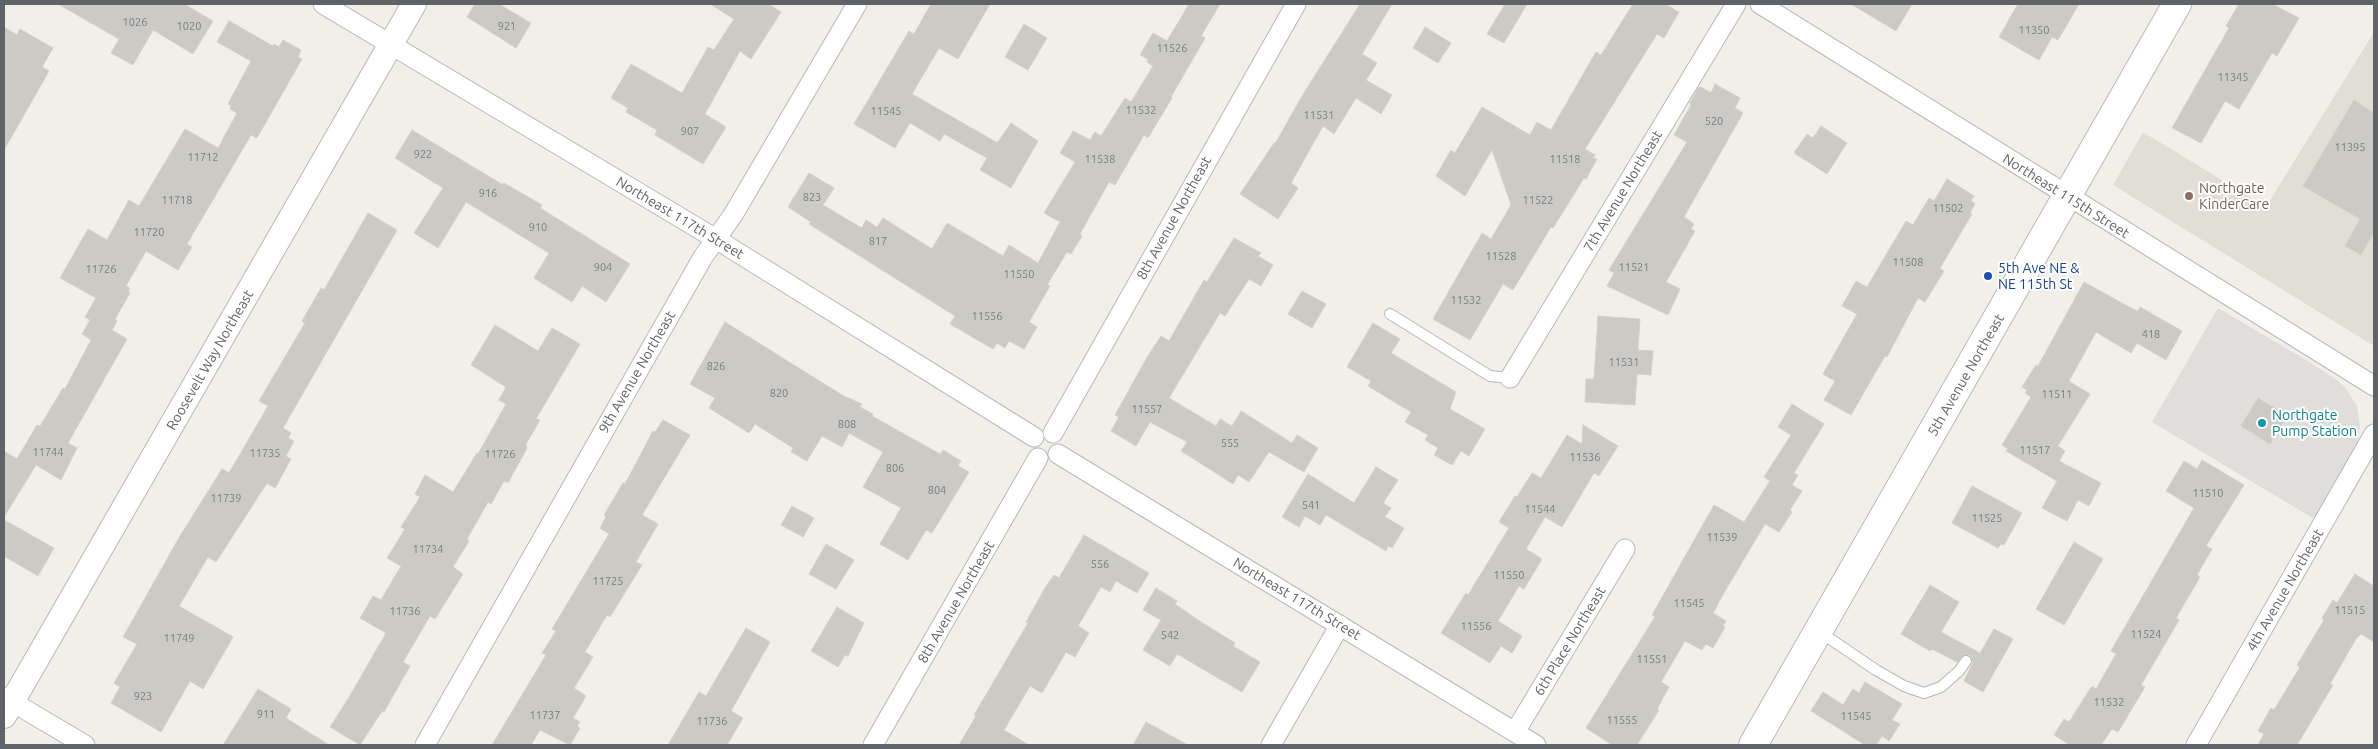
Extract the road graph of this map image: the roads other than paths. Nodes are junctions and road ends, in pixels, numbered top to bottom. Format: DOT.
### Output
graph roads {
  1 [pos="323,4"];
  2 [pos="414,4"];
  3 [pos="857,4"];
  4 [pos="1296,4"];
  5 [pos="1736,4"];
  6 [pos="1760,4"];
  7 [pos="2178,4"];
  8 [pos="391,45"];
  9 [pos="2067,196"];
  10 [pos="716,239"];
  11 [pos="1390,314"];
  12 [pos="1510,378"];
  13 [pos="2374,386"];
  14 [pos="1053,433"];
  15 [pos="2374,434"];
  16 [pos="1034,437"];
  17 [pos="1058,454"];
  18 [pos="1038,458"];
  19 [pos="1625,550"];
  20 [pos="1340,625"];
  21 [pos="1819,631"];
  22 [pos="1966,661"];
  23 [pos="6,705"];
  24 [pos="1515,732"];
  25 [pos="85,745"];
  26 [pos="425,745"];
  27 [pos="873,745"];
  28 [pos="1271,745"];
  29 [pos="1536,745"];
  30 [pos="1753,745"];
  31 [pos="2196,745"];
  1 -- 8 [label="street, Northeast 117th Street"];
  2 -- 8 [label="street, Roosevelt Way Northeast"];
  3 -- 10 [label="street, 9th Avenue Northeast"];
  4 -- 14 [label="street, 8th Avenue Northeast"];
  5 -- 12 [label="street, 7th Avenue Northeast"];
  6 -- 9 [label="street, Northeast 115th Street"];
  7 -- 9 [label="main road, 5th Avenue Northeast"];
  8 -- 10 [label="street, Northeast 117th Street"];
  8 -- 23 [label="street, Roosevelt Way Northeast"];
  9 -- 13 [label="street, Northeast 115th Street"];
  9 -- 21 [label="main road, 5th Avenue Northeast"];
  10 -- 16 [label="street, Northeast 117th Street"];
  10 -- 26 [label="street, 9th Avenue Northeast"];
  11 -- 12 [label="lane"];
  14 -- 16 [label="street"];
  14 -- 17 [label="street"];
  15 -- 31 [label="street, 4th Avenue Northeast"];
  16 -- 18 [label="street"];
  17 -- 18 [label="street"];
  17 -- 20 [label="street, Northeast 117th Street"];
  18 -- 27 [label="street, 8th Avenue Northeast"];
  19 -- 24 [label="street, 6th Place Northeast"];
  20 -- 24 [label="street, Northeast 117th Street"];
  20 -- 28 [label="street"];
  21 -- 22 [label="lane"];
  21 -- 30 [label="main road, 5th Avenue Northeast"];
  23 -- 25 [label="street"];
  24 -- 29 [label="street, Northeast 117th Street"];
}
